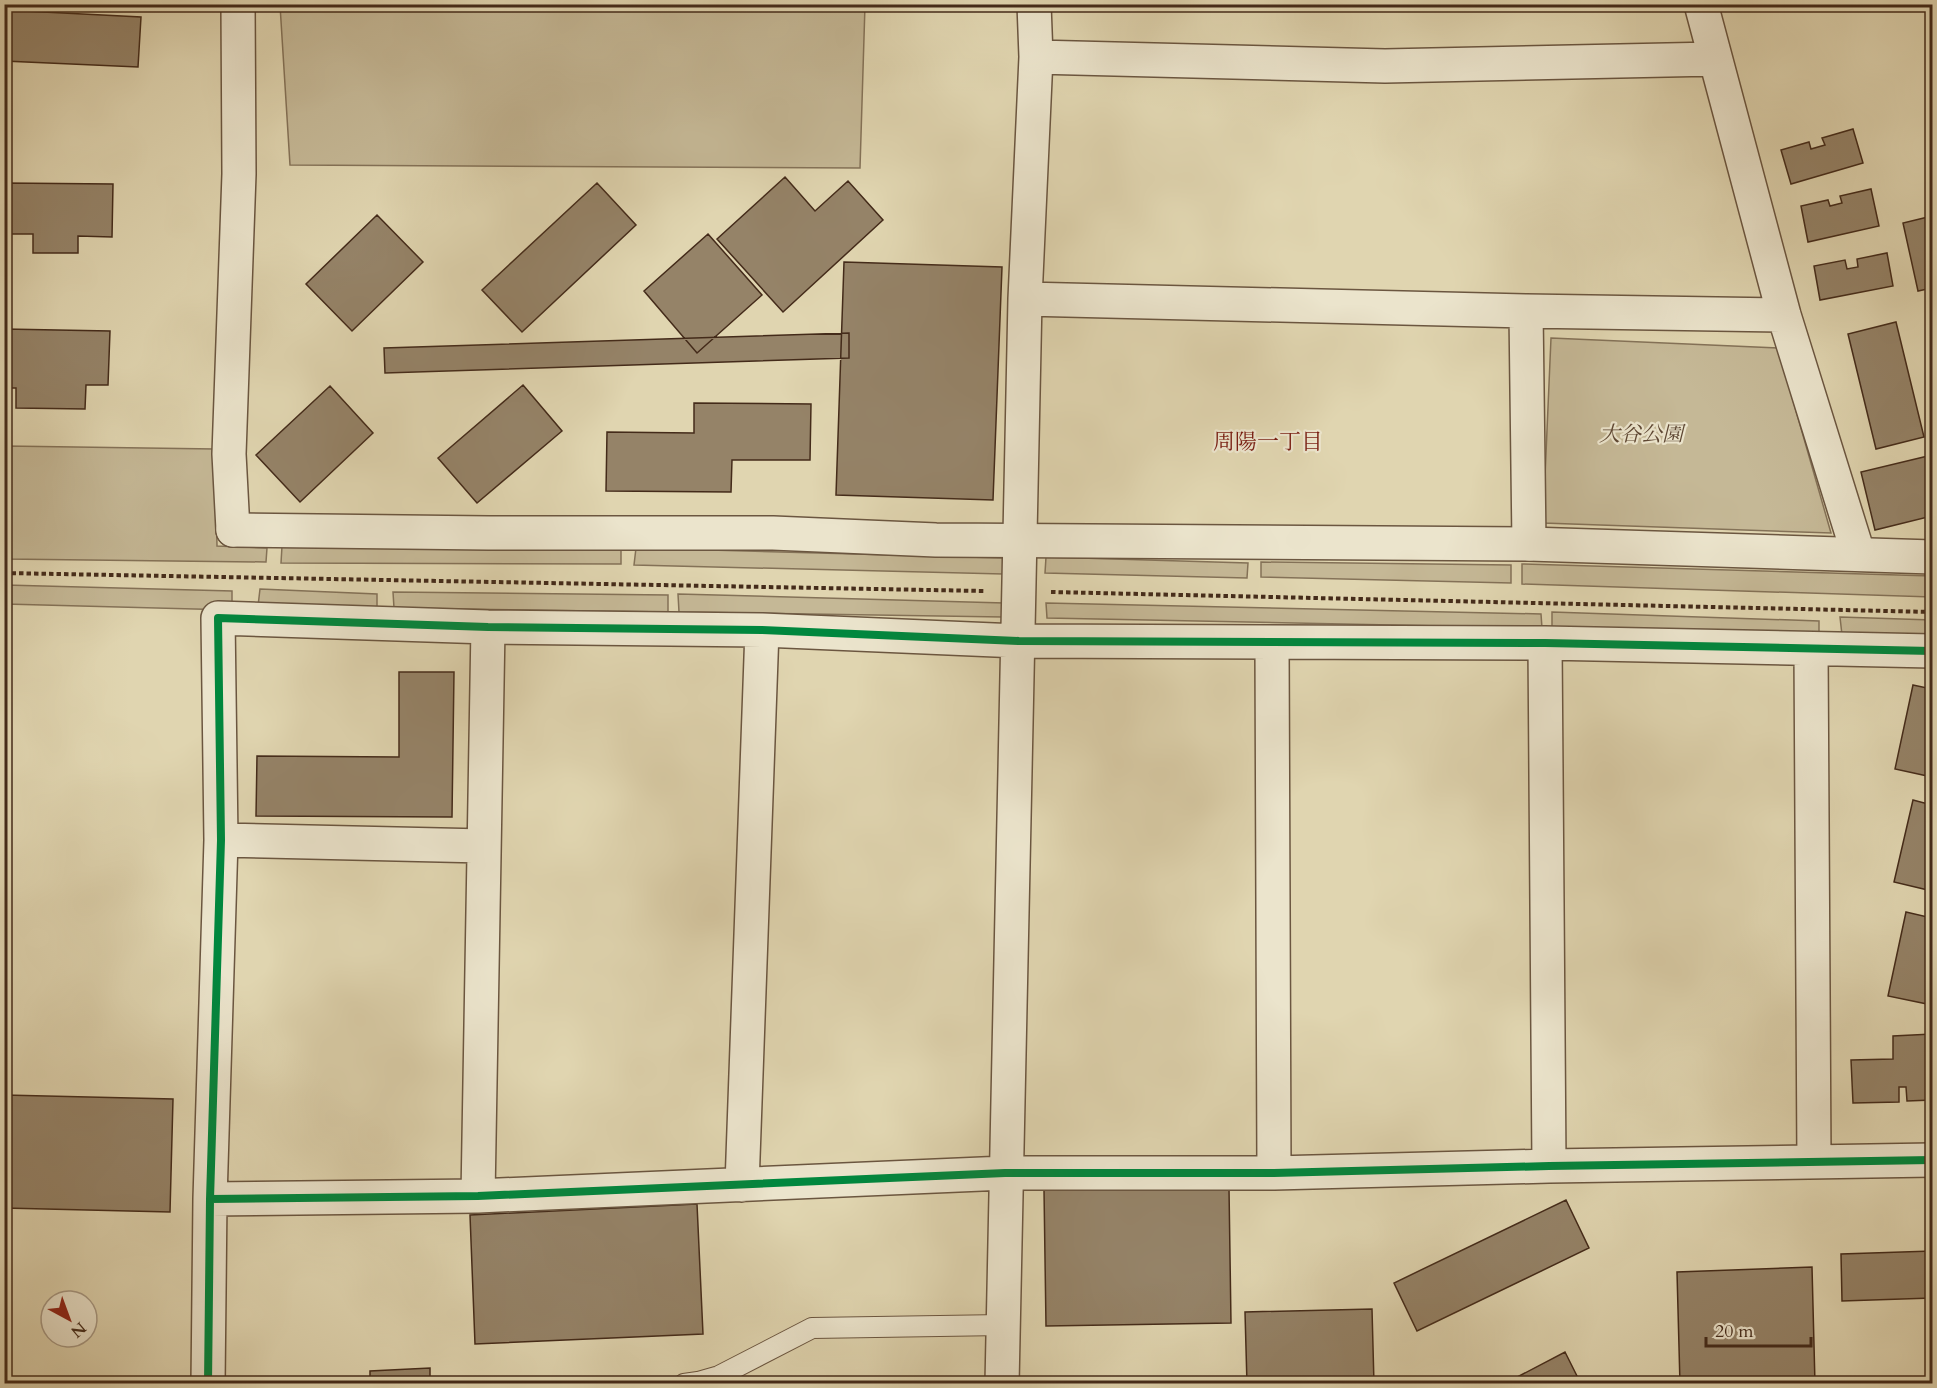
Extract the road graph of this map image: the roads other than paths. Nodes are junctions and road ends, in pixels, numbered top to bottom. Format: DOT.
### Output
graph roads {
  1 [pos="238,4"];
  2 [pos="1034,4"];
  3 [pos="1701,4"];
  4 [pos="1036,57"];
  5 [pos="1715,59"];
  6 [pos="1025,299"];
  7 [pos="1527,311"];
  8 [pos="1784,315"];
  9 [pos="1019,540"];
  10 [pos="1529,544"];
  11 [pos="1858,553"];
  12 [pos="1932,557"];
  13 [pos="488,627"];
  14 [pos="762,630"];
  15 [pos="1019,641"];
  16 [pos="1272,643"];
  17 [pos="1545,643"];
  18 [pos="1811,649"];
  19 [pos="1932,651"];
  20 [pos="221,840"];
  21 [pos="484,846"];
  22 [pos="1932,1160"];
  23 [pos="1814,1162"];
  24 [pos="1549,1166"];
  25 [pos="1005,1173"];
  26 [pos="1274,1173"];
  27 [pos="742,1185"];
  28 [pos="478,1196"];
  29 [pos="210,1199"];
  30 [pos="1003,1325"];
  31 [pos="208,1383"];
  32 [pos="684,1383"];
  33 [pos="1002,1383"];
  1 -- 9 [label="street"];
  2 -- 4 [label="street"];
  3 -- 5 [label="street"];
  4 -- 5 [label="street"];
  4 -- 6 [label="street"];
  5 -- 8 [label="street"];
  6 -- 7 [label="street"];
  6 -- 9 [label="street"];
  7 -- 8 [label="street"];
  7 -- 10 [label="street"];
  8 -- 11 [label="street"];
  9 -- 10 [label="street"];
  9 -- 15 [label="street"];
  10 -- 11 [label="street"];
  11 -- 12 [label="street"];
  13 -- 14 [label="street"];
  13 -- 20 [label="street"];
  13 -- 21 [label="street"];
  14 -- 15 [label="street"];
  14 -- 27 [label="street"];
  15 -- 16 [label="street"];
  15 -- 25 [label="street"];
  16 -- 17 [label="street"];
  16 -- 26 [label="street"];
  17 -- 18 [label="street"];
  17 -- 24 [label="street"];
  18 -- 19 [label="street"];
  18 -- 23 [label="street"];
  20 -- 21 [label="street"];
  20 -- 29 [label="street"];
  21 -- 28 [label="street"];
  22 -- 23 [label="street"];
  23 -- 24 [label="street"];
  24 -- 26 [label="street"];
  25 -- 26 [label="street"];
  25 -- 27 [label="street"];
  25 -- 30 [label="street"];
  27 -- 28 [label="street"];
  28 -- 29 [label="street"];
  29 -- 31 [label="street"];
  30 -- 32 [label="lane"];
  30 -- 33 [label="street"];
}
